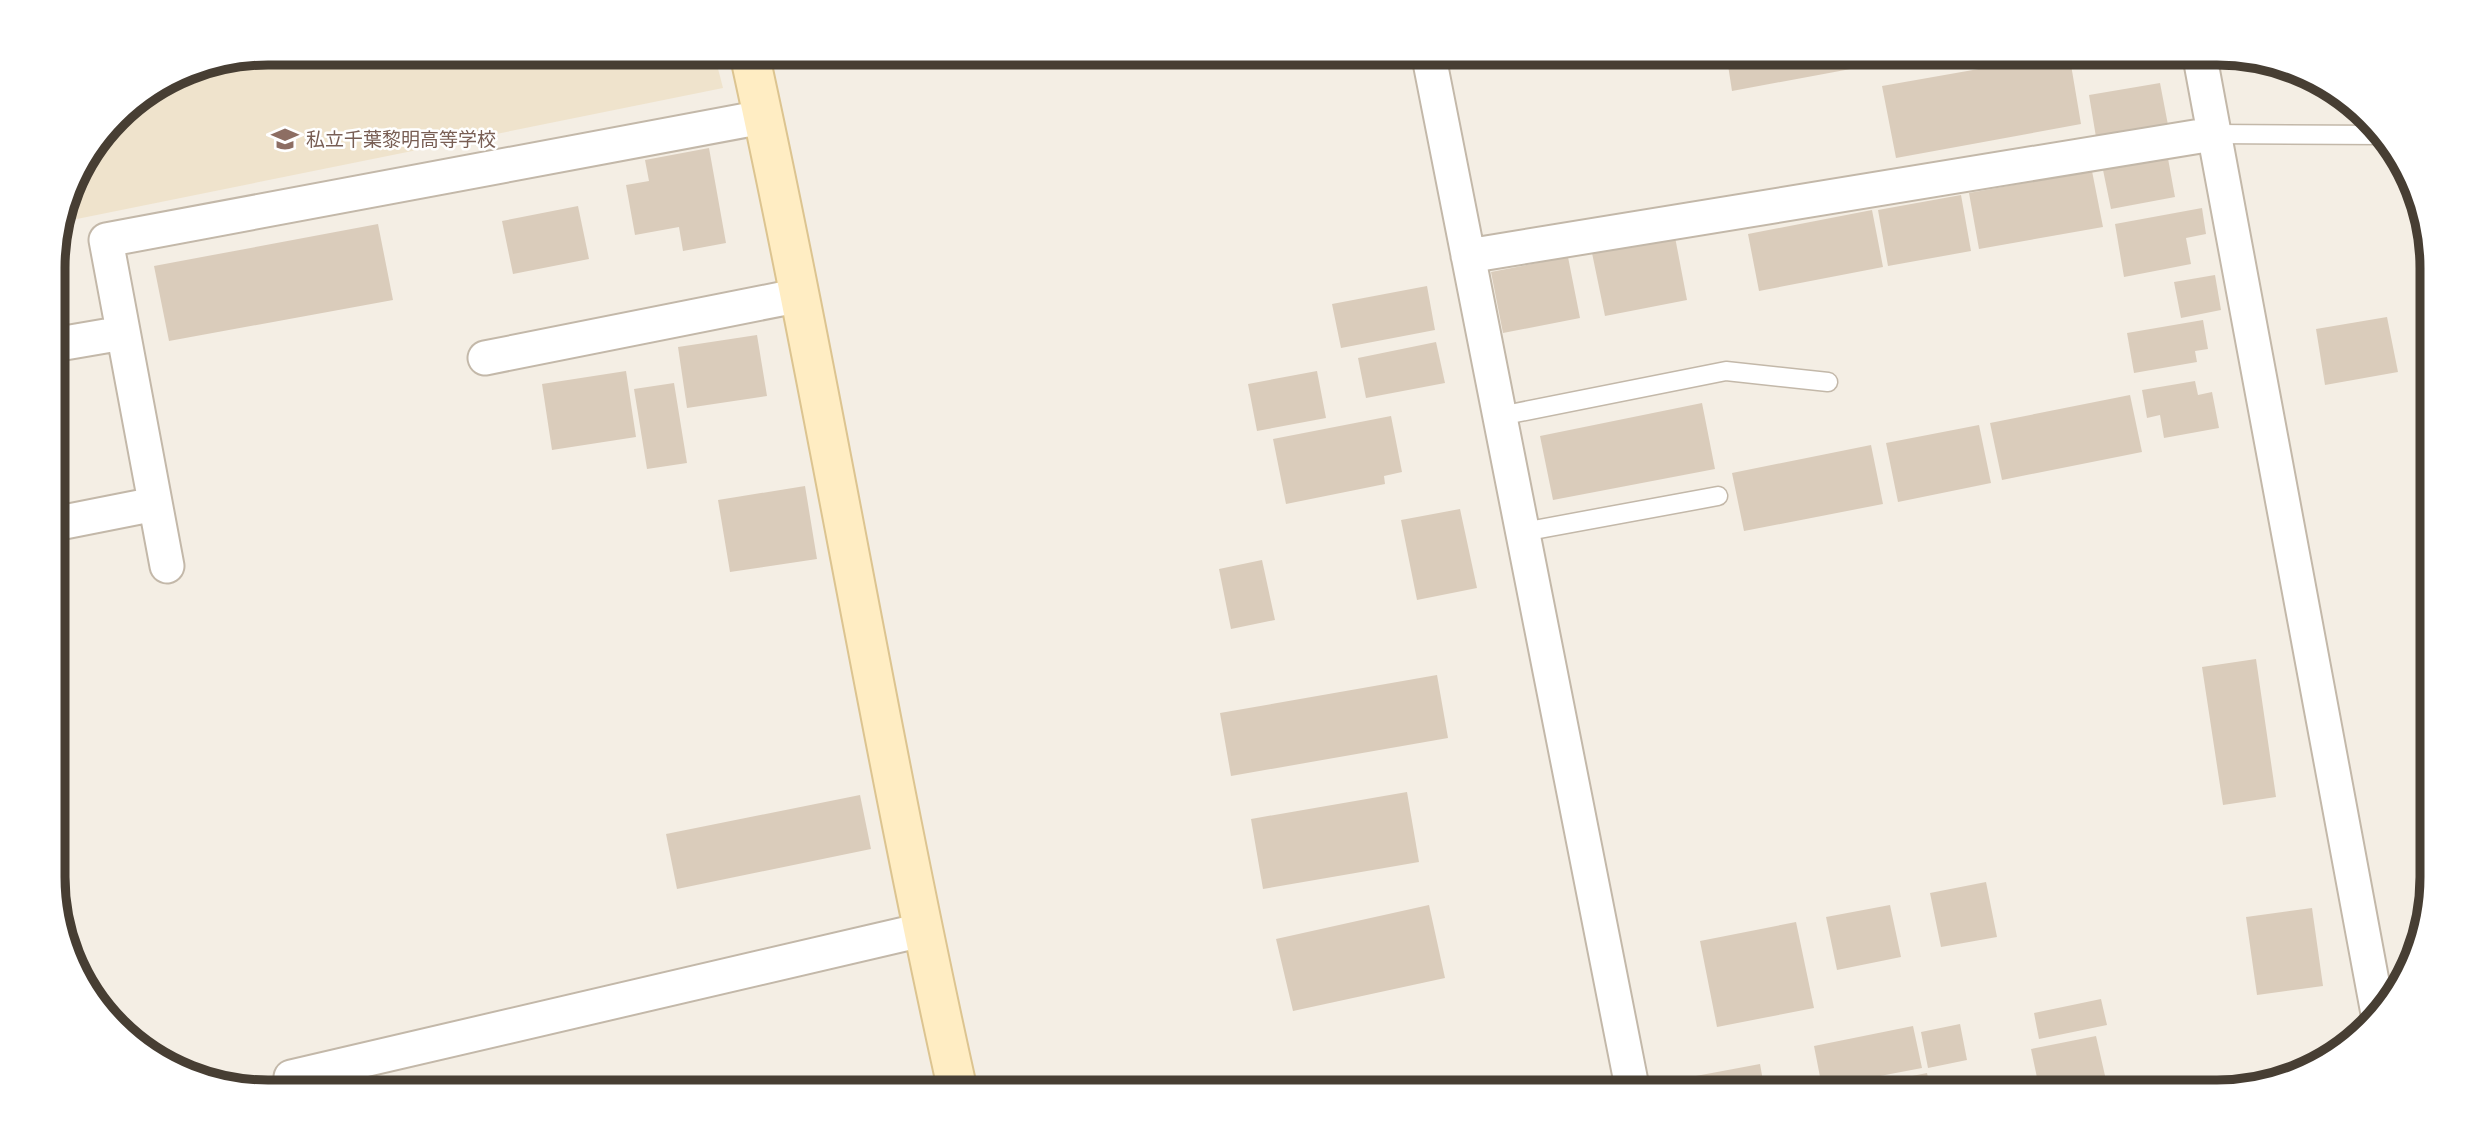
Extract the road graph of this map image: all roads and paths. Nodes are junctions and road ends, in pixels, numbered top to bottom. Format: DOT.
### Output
graph roads {
  1 [pos="752,65"];
  2 [pos="1431,65"];
  3 [pos="2201,65"];
  4 [pos="763,117"];
  5 [pos="2213,134"];
  6 [pos="2370,135"];
  7 [pos="1468,256"];
  8 [pos="801,295"];
  9 [pos="123,333"];
  10 [pos="65,343"];
  11 [pos="485,358"];
  12 [pos="1828,382"];
  13 [pos="1500,416"];
  14 [pos="1718,496"];
  15 [pos="155,504"];
  16 [pos="65,522"];
  17 [pos="1523,532"];
  18 [pos="167,566"];
  19 [pos="922,930"];
  20 [pos="2376,1003"];
  21 [pos="290,1077"];
  22 [pos="955,1080"];
  23 [pos="1631,1080"];
  1 -- 4 [label="street"];
  2 -- 7 [label="street"];
  3 -- 5 [label="street"];
  4 -- 8 [label="street"];
  4 -- 9 [label="street"];
  5 -- 6 [label="lane"];
  5 -- 7 [label="street"];
  5 -- 20 [label="street"];
  7 -- 13 [label="street"];
  8 -- 11 [label="street"];
  8 -- 19 [label="street"];
  9 -- 10 [label="street"];
  9 -- 15 [label="street"];
  12 -- 13 [label="lane"];
  13 -- 17 [label="street"];
  14 -- 17 [label="lane"];
  15 -- 16 [label="street"];
  15 -- 18 [label="street"];
  17 -- 23 [label="street"];
  19 -- 21 [label="street"];
  19 -- 22 [label="street"];
}
